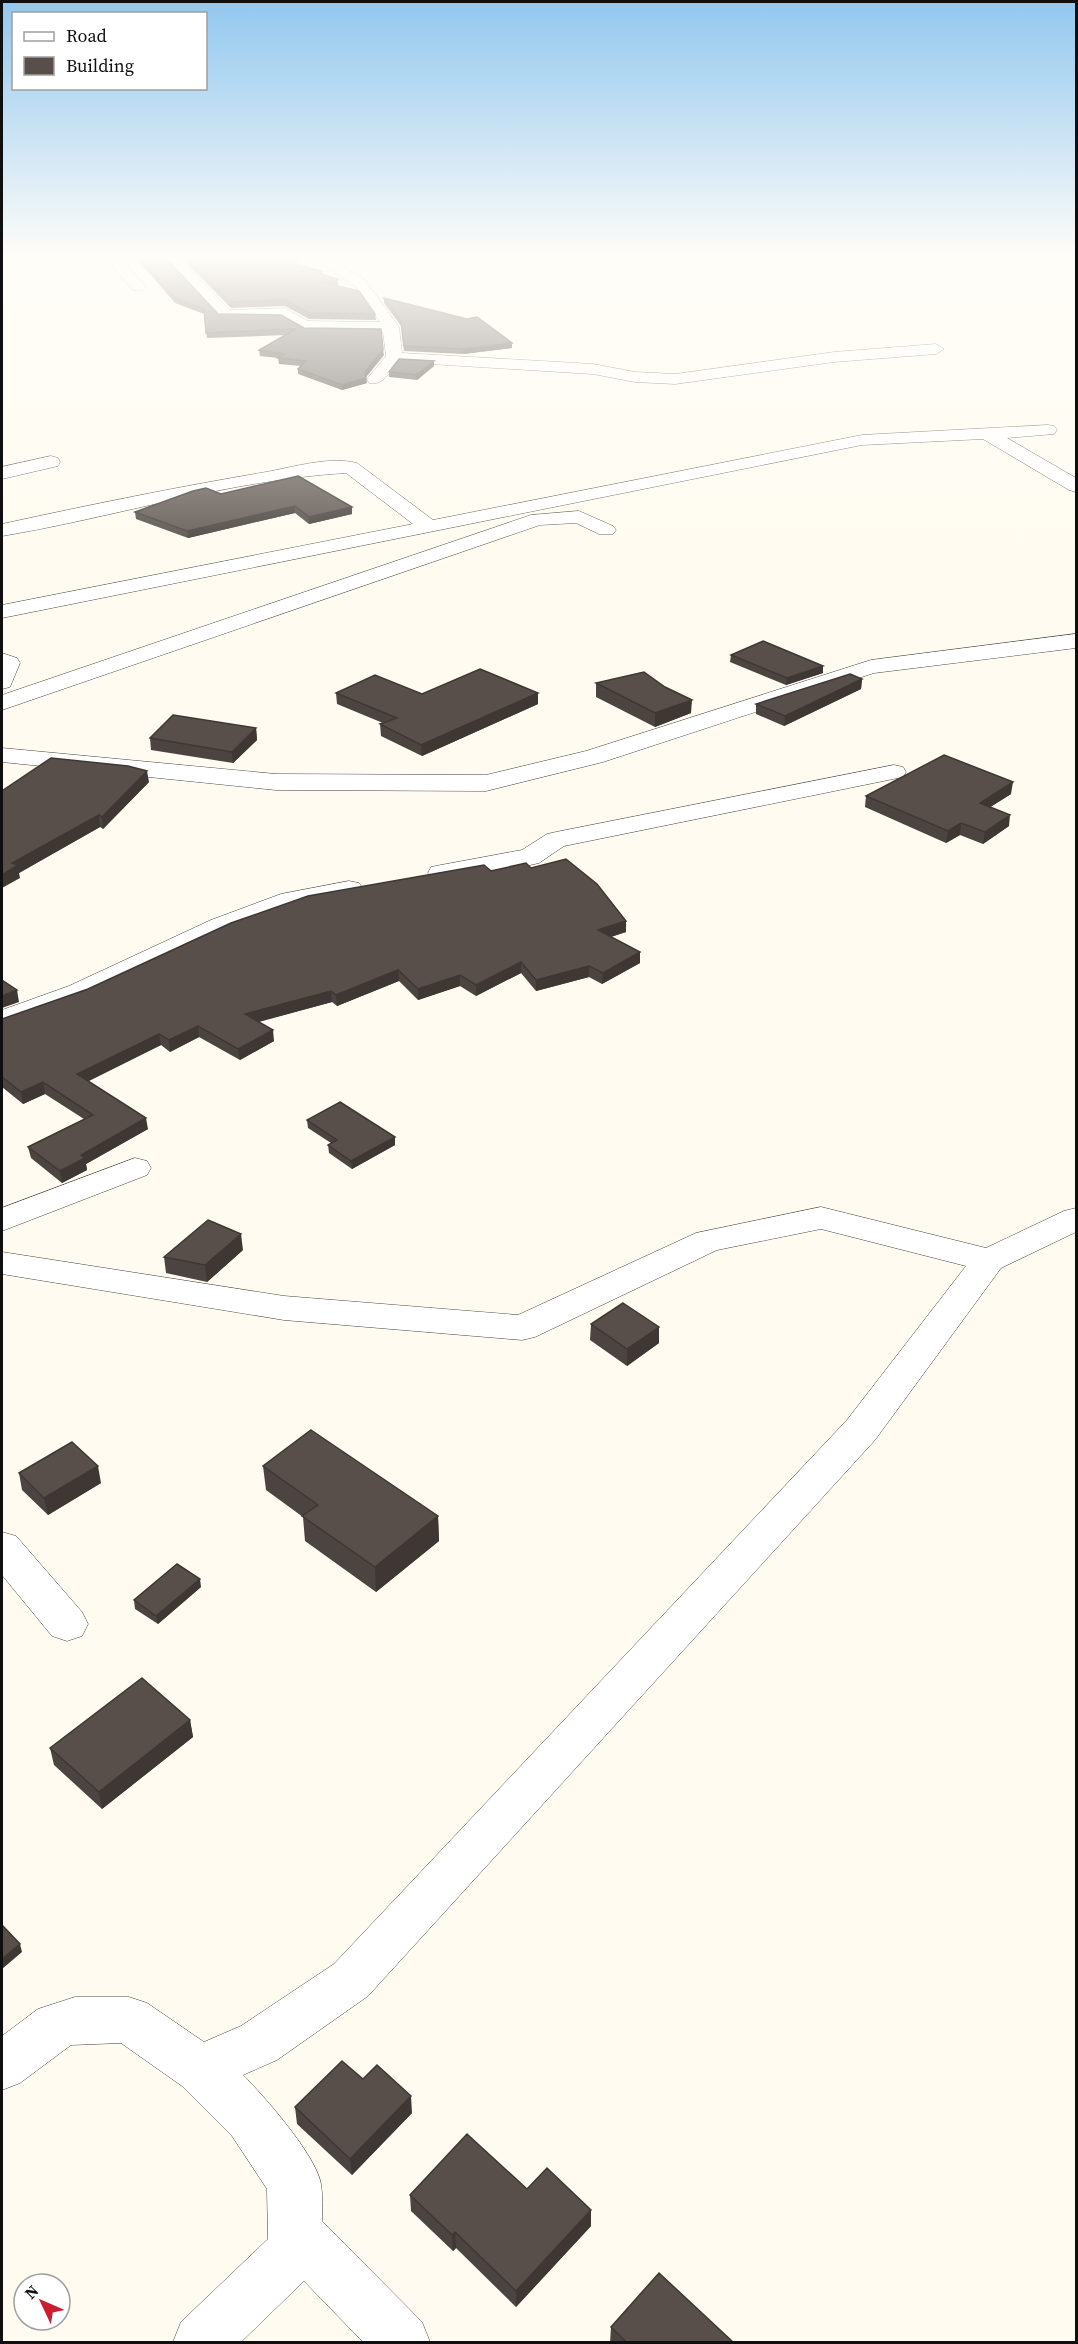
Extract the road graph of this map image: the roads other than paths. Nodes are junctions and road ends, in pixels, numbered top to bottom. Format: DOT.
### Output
graph roads {
  1 [pos="385,367"];
  2 [pos="566,367"];
  3 [pos="759,367"];
  4 [pos="375,379"];
  5 [pos="1047,430"];
  6 [pos="986,433"];
  7 [pos="51,462"];
  8 [pos="2,472"];
  9 [pos="1077,486"];
  10 [pos="429,526"];
  11 [pos="2,530"];
  12 [pos="606,530"];
  13 [pos="2,612"];
  14 [pos="1077,640"];
  15 [pos="2,660"];
  16 [pos="2,682"];
  17 [pos="2,703"];
  18 [pos="2,755"];
  19 [pos="894,772"];
  20 [pos="530,857"];
  21 [pos="582,857"];
  22 [pos="416,877"];
  23 [pos="371,885"];
  24 [pos="2,1020"];
  25 [pos="135,1168"];
  26 [pos="1077,1219"];
  27 [pos="2,1220"];
  28 [pos="990,1260"];
  29 [pos="2,1263"];
  30 [pos="2,1547"];
  31 [pos="67,1624"];
  32 [pos="2,2066"];
  33 [pos="200,2069"];
  34 [pos="295,2232"];
  35 [pos="201,2343"];
  36 [pos="402,2343"];
  1 -- 4 [label="street"];
  2 -- 3 [label="street"];
  5 -- 6 [label="street"];
  6 -- 9 [label="street"];
  6 -- 10 [label="street"];
  7 -- 8 [label="street"];
  10 -- 11 [label="street"];
  10 -- 13 [label="street"];
  12 -- 17 [label="street"];
  14 -- 18 [label="street"];
  15 -- 16 [label="street"];
  19 -- 20 [label="street"];
  20 -- 21 [label="street"];
  20 -- 22 [label="street"];
  23 -- 24 [label="street"];
  25 -- 27 [label="street"];
  26 -- 28 [label="street"];
  28 -- 29 [label="street"];
  28 -- 33 [label="street"];
  30 -- 31 [label="street"];
  32 -- 33 [label="street"];
  33 -- 34 [label="street"];
  34 -- 35 [label="street"];
  34 -- 36 [label="street"];
}
